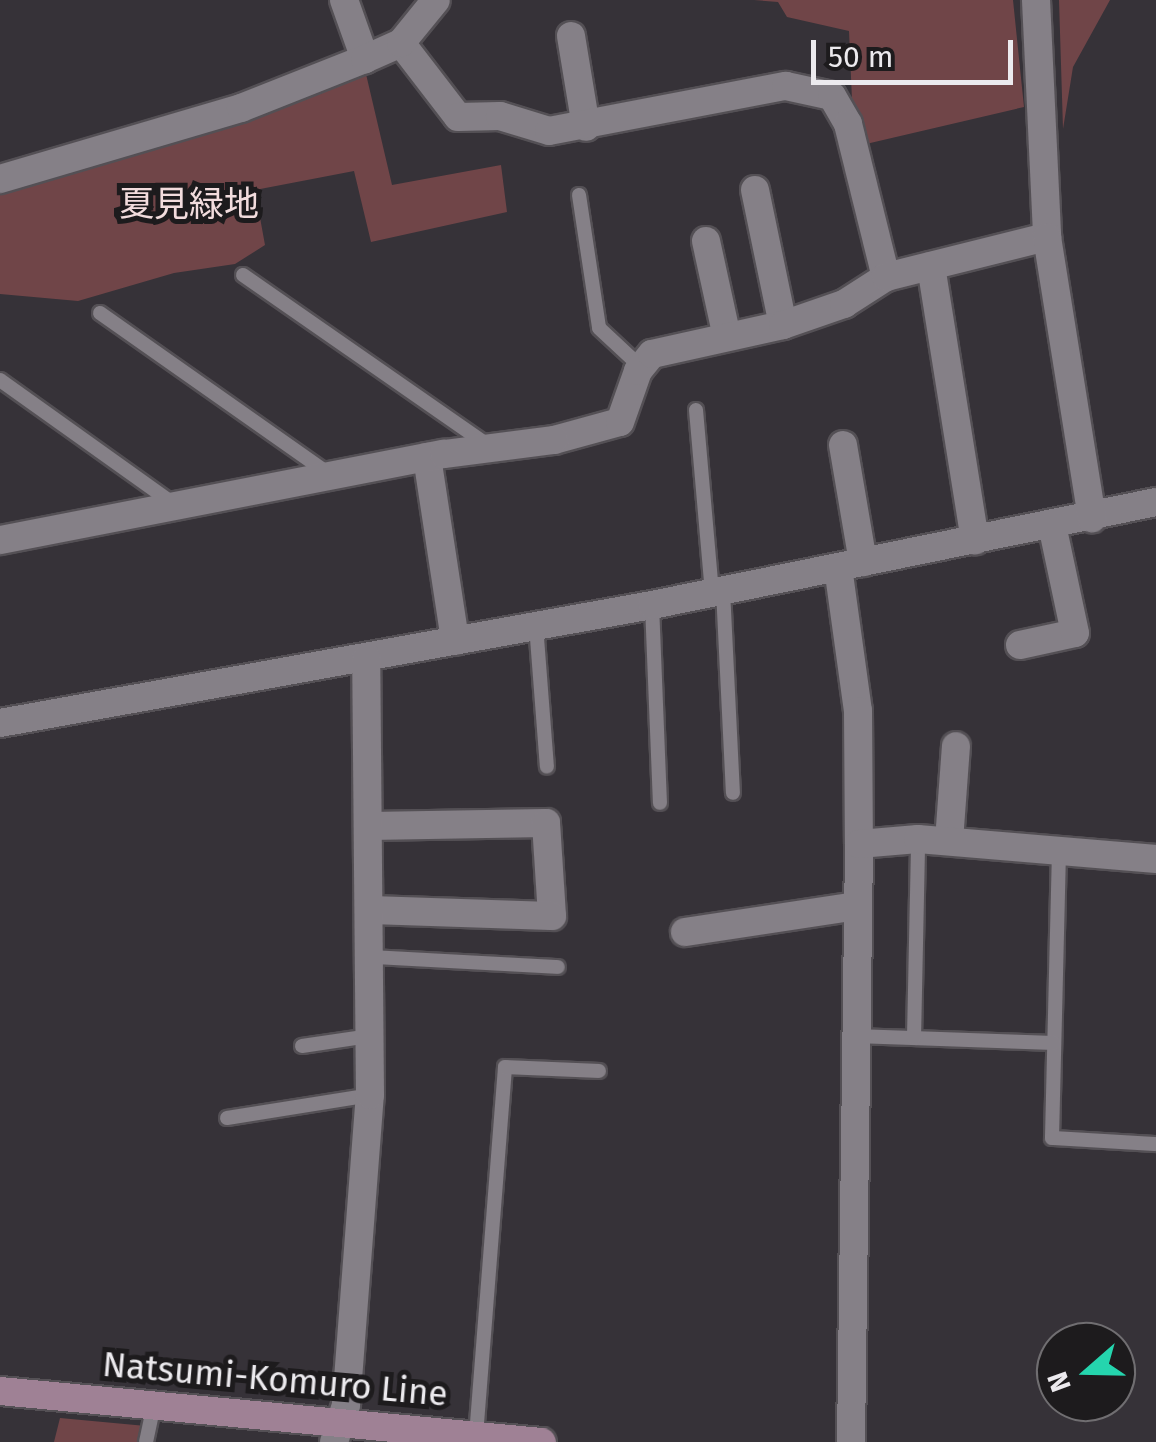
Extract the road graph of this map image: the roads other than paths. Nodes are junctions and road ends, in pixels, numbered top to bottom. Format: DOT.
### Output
graph roads {
  1 [pos="344,0"];
  2 [pos="436,0"];
  3 [pos="1036,0"];
  4 [pos="571,36"];
  5 [pos="400,43"];
  6 [pos="365,59"];
  7 [pos="586,127"];
  8 [pos="0,180"];
  9 [pos="755,190"];
  10 [pos="579,195"];
  11 [pos="1046,237"];
  12 [pos="706,242"];
  13 [pos="931,266"];
  14 [pos="243,275"];
  15 [pos="886,277"];
  16 [pos="100,312"];
  17 [pos="782,325"];
  18 [pos="727,337"];
  19 [pos="641,367"];
  20 [pos="0,380"];
  21 [pos="696,410"];
  22 [pos="843,444"];
  23 [pos="490,447"];
  24 [pos="427,457"];
  25 [pos="333,477"];
  26 [pos="1156,502"];
  27 [pos="182,509"];
  28 [pos="1092,518"];
  29 [pos="1052,525"];
  30 [pos="0,540"];
  31 [pos="975,540"];
  32 [pos="850,564"];
  33 [pos="718,591"];
  34 [pos="652,605"];
  35 [pos="536,625"];
  36 [pos="455,641"];
  37 [pos="1020,646"];
  38 [pos="366,658"];
  39 [pos="0,724"];
  40 [pos="956,746"];
  41 [pos="547,767"];
  42 [pos="733,793"];
  43 [pos="660,803"];
  44 [pos="369,826"];
  45 [pos="918,838"];
  46 [pos="949,842"];
  47 [pos="859,844"];
  48 [pos="1059,851"];
  49 [pos="1156,859"];
  50 [pos="857,906"];
  51 [pos="370,910"];
  52 [pos="685,932"];
  53 [pos="373,957"];
  54 [pos="558,967"];
  55 [pos="372,1035"];
  56 [pos="855,1036"];
  57 [pos="914,1038"];
  58 [pos="1054,1043"];
  59 [pos="302,1046"];
  60 [pos="599,1070"];
  61 [pos="370,1095"];
  62 [pos="227,1118"];
  63 [pos="1156,1144"];
  64 [pos="0,1390"];
  65 [pos="154,1405"];
  66 [pos="337,1432"];
  67 [pos="476,1436"];
  68 [pos="146,1442"];
  69 [pos="542,1442"];
  70 [pos="851,1442"];
  1 -- 6 [label="street"];
  2 -- 5 [label="street"];
  3 -- 11 [label="street"];
  4 -- 7 [label="street"];
  5 -- 6 [label="street"];
  5 -- 7 [label="street"];
  6 -- 8 [label="street"];
  7 -- 15 [label="street"];
  9 -- 17 [label="street"];
  10 -- 19 [label="lane"];
  11 -- 13 [label="street"];
  11 -- 28 [label="street"];
  12 -- 18 [label="street"];
  13 -- 15 [label="street"];
  13 -- 31 [label="street"];
  14 -- 23 [label="lane"];
  15 -- 17 [label="street"];
  16 -- 25 [label="lane"];
  17 -- 18 [label="street"];
  18 -- 19 [label="street"];
  19 -- 23 [label="street"];
  20 -- 27 [label="lane"];
  21 -- 33 [label="lane"];
  22 -- 32 [label="street"];
  23 -- 24 [label="street"];
  24 -- 25 [label="street"];
  24 -- 36 [label="street"];
  25 -- 27 [label="street"];
  26 -- 28 [label="street"];
  27 -- 30 [label="street"];
  28 -- 29 [label="street"];
  29 -- 31 [label="street"];
  29 -- 37 [label="street"];
  31 -- 32 [label="street"];
  32 -- 33 [label="street"];
  32 -- 47 [label="street"];
  33 -- 34 [label="street"];
  33 -- 42 [label="lane"];
  34 -- 35 [label="street"];
  34 -- 43 [label="lane"];
  35 -- 36 [label="street"];
  35 -- 41 [label="lane"];
  36 -- 38 [label="street"];
  38 -- 39 [label="street"];
  38 -- 44 [label="street"];
  40 -- 46 [label="street"];
  44 -- 51 [label="street"];
  44 -- 51 [label="street"];
  45 -- 46 [label="street"];
  45 -- 47 [label="street"];
  45 -- 57 [label="lane"];
  46 -- 48 [label="street"];
  47 -- 50 [label="street"];
  48 -- 49 [label="street"];
  48 -- 58 [label="lane"];
  50 -- 52 [label="street"];
  50 -- 56 [label="street"];
  51 -- 53 [label="street"];
  53 -- 54 [label="lane"];
  53 -- 55 [label="street"];
  55 -- 59 [label="lane"];
  55 -- 61 [label="street"];
  56 -- 57 [label="lane"];
  56 -- 70 [label="street"];
  57 -- 58 [label="lane"];
  58 -- 63 [label="lane"];
  60 -- 67 [label="lane"];
  61 -- 62 [label="lane"];
  61 -- 66 [label="street"];
  64 -- 65 [label="main road, Natsumi-Komuro Line"];
  65 -- 66 [label="main road, Natsumi-Komuro Line"];
  65 -- 68 [label="lane"];
  66 -- 67 [label="main road, Natsumi-Komuro Line"];
  67 -- 69 [label="main road, Natsumi-Komuro Line"];
}
